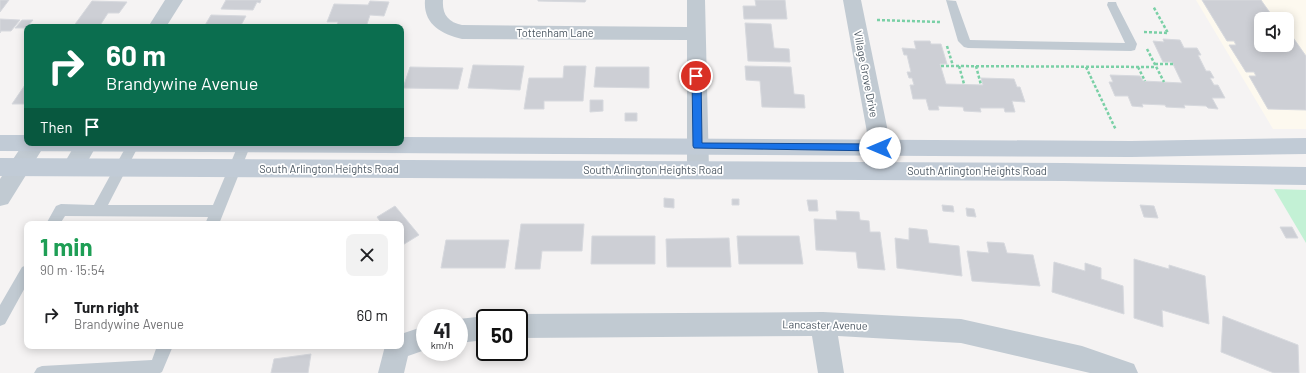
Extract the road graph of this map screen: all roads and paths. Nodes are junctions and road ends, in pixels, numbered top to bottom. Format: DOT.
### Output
graph roads {
  1 [pos="174,0"];
  2 [pos="434,0"];
  3 [pos="696,0"];
  4 [pos="852,0"];
  5 [pos="951,1"];
  6 [pos="1112,5"];
  7 [pos="1153,6"];
  8 [pos="875,20"];
  9 [pos="940,22"];
  10 [pos="159,24"];
  11 [pos="1138,32"];
  12 [pos="696,34"];
  13 [pos="1145,45"];
  14 [pos="1155,64"];
  15 [pos="1173,64"];
  16 [pos="941,66"];
  17 [pos="959,66"];
  18 [pos="976,66"];
  19 [pos="1086,67"];
  20 [pos="1138,67"];
  21 [pos="1156,67"];
  22 [pos="1145,81"];
  23 [pos="1164,82"];
  24 [pos="964,84"];
  25 [pos="981,84"];
  26 [pos="1118,135"];
  27 [pos="0,143"];
  28 [pos="24,143"];
  29 [pos="404,145"];
  30 [pos="32,146"];
  31 [pos="85,146"];
  32 [pos="132,146"];
  33 [pos="244,146"];
  34 [pos="698,146"];
  35 [pos="1306,146"];
  36 [pos="880,148"];
  37 [pos="10,167"];
  38 [pos="73,167"];
  39 [pos="122,167"];
  40 [pos="235,168"];
  41 [pos="698,170"];
  42 [pos="885,171"];
  43 [pos="1306,176"];
  44 [pos="0,197"];
  45 [pos="98,210"];
  46 [pos="214,218"];
  47 [pos="55,221"];
  48 [pos="24,275"];
  49 [pos="0,319"];
  50 [pos="823,324"];
  51 [pos="528,326"];
  52 [pos="416,341"];
  53 [pos="404,344"];
  54 [pos="164,349"];
  55 [pos="398,349"];
  56 [pos="42,373"];
  57 [pos="391,373"];
  58 [pos="831,373"];
  59 [pos="1125,373"];
  1 -- 10 [label="street"];
  2 -- 12 [label="street, Tottenham Lane"];
  3 -- 12 [label="street"];
  4 -- 36 [label="street, Village Grove Drive"];
  5 -- 6 [label="lane"];
  7 -- 11 [label="path"];
  8 -- 9 [label="path"];
  12 -- 34 [label="street"];
  13 -- 14 [label="path"];
  14 -- 15 [label="path"];
  14 -- 21 [label="path"];
  16 -- 17 [label="path"];
  17 -- 18 [label="path"];
  17 -- 24 [label="path"];
  18 -- 19 [label="path"];
  18 -- 25 [label="path"];
  19 -- 20 [label="path"];
  19 -- 26 [label="path"];
  20 -- 21 [label="path"];
  20 -- 22 [label="path"];
  21 -- 23 [label="path"];
  27 -- 28 [label="main road, South Arlington Heights Road"];
  29 -- 34 [label="main road, South Arlington Heights Road"];
  30 -- 37 [label="street"];
  31 -- 38 [label="street"];
  32 -- 39 [label="lane"];
  33 -- 40 [label="lane"];
  34 -- 36 [label="main road, South Arlington Heights Road"];
  34 -- 41 [label="street"];
  35 -- 36 [label="main road, South Arlington Heights Road"];
  36 -- 42 [label="street, Village Grove Drive"];
  37 -- 38 [label="main road, South Arlington Heights Road"];
  37 -- 44 [label="street"];
  38 -- 39 [label="main road, South Arlington Heights Road"];
  39 -- 40 [label="main road, South Arlington Heights Road"];
  39 -- 45 [label="lane"];
  40 -- 41 [label="main road, South Arlington Heights Road"];
  40 -- 46 [label="lane"];
  41 -- 42 [label="main road, South Arlington Heights Road"];
  42 -- 43 [label="main road, South Arlington Heights Road"];
  45 -- 46 [label="lane"];
  45 -- 47 [label="lane"];
  48 -- 49 [label="lane"];
  50 -- 51 [label="street, Lancaster Avenue"];
  50 -- 58 [label="street"];
  50 -- 59 [label="street, Lancaster Avenue"];
  52 -- 53 [label="street"];
  54 -- 56 [label="lane"];
  55 -- 57 [label="street"];
}
